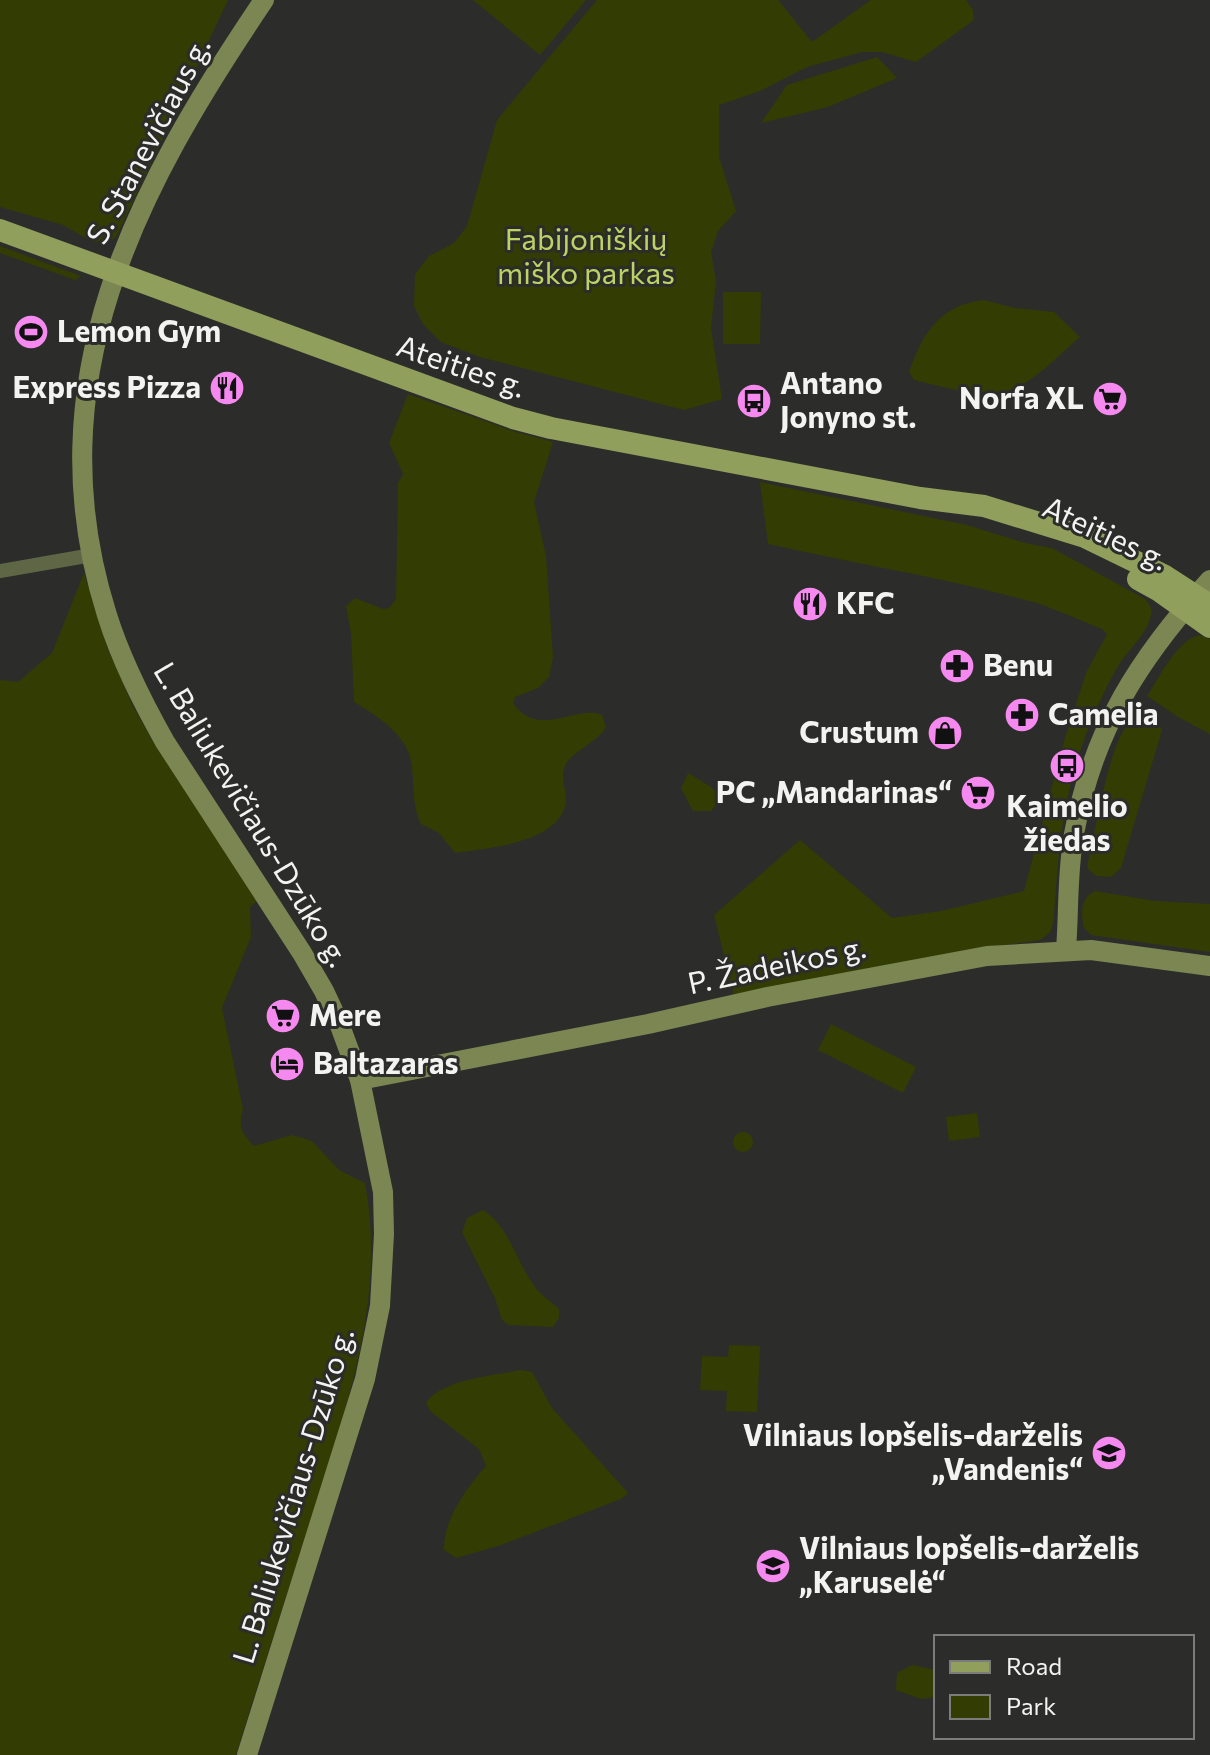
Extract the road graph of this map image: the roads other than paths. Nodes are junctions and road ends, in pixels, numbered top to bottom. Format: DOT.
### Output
graph roads {
  1 [pos="264,0"];
  2 [pos="0,230"];
  3 [pos="114,270"];
  4 [pos="92,555"];
  5 [pos="0,571"];
  6 [pos="1200,597"];
  7 [pos="1210,627"];
  8 [pos="1066,950"];
  9 [pos="1210,966"];
  10 [pos="360,1080"];
  11 [pos="247,1755"];
  1 -- 3 [label="main road, S. Stanevičiaus g."];
  2 -- 3 [label="main road, Ateities g."];
  3 -- 4 [label="main road, L. Baliukevičiaus-Dzūko g."];
  3 -- 6 [label="main road, Ateities g."];
  4 -- 5 [label="street"];
  4 -- 10 [label="main road, L. Baliukevičiaus-Dzūko g."];
  6 -- 7 [label="main road, Ateities g."];
  6 -- 8 [label="main road"];
  8 -- 9 [label="main road, P. Žadeikos g."];
  8 -- 10 [label="main road, P. Žadeikos g."];
  10 -- 11 [label="main road, L. Baliukevičiaus-Dzūko g."];
}
